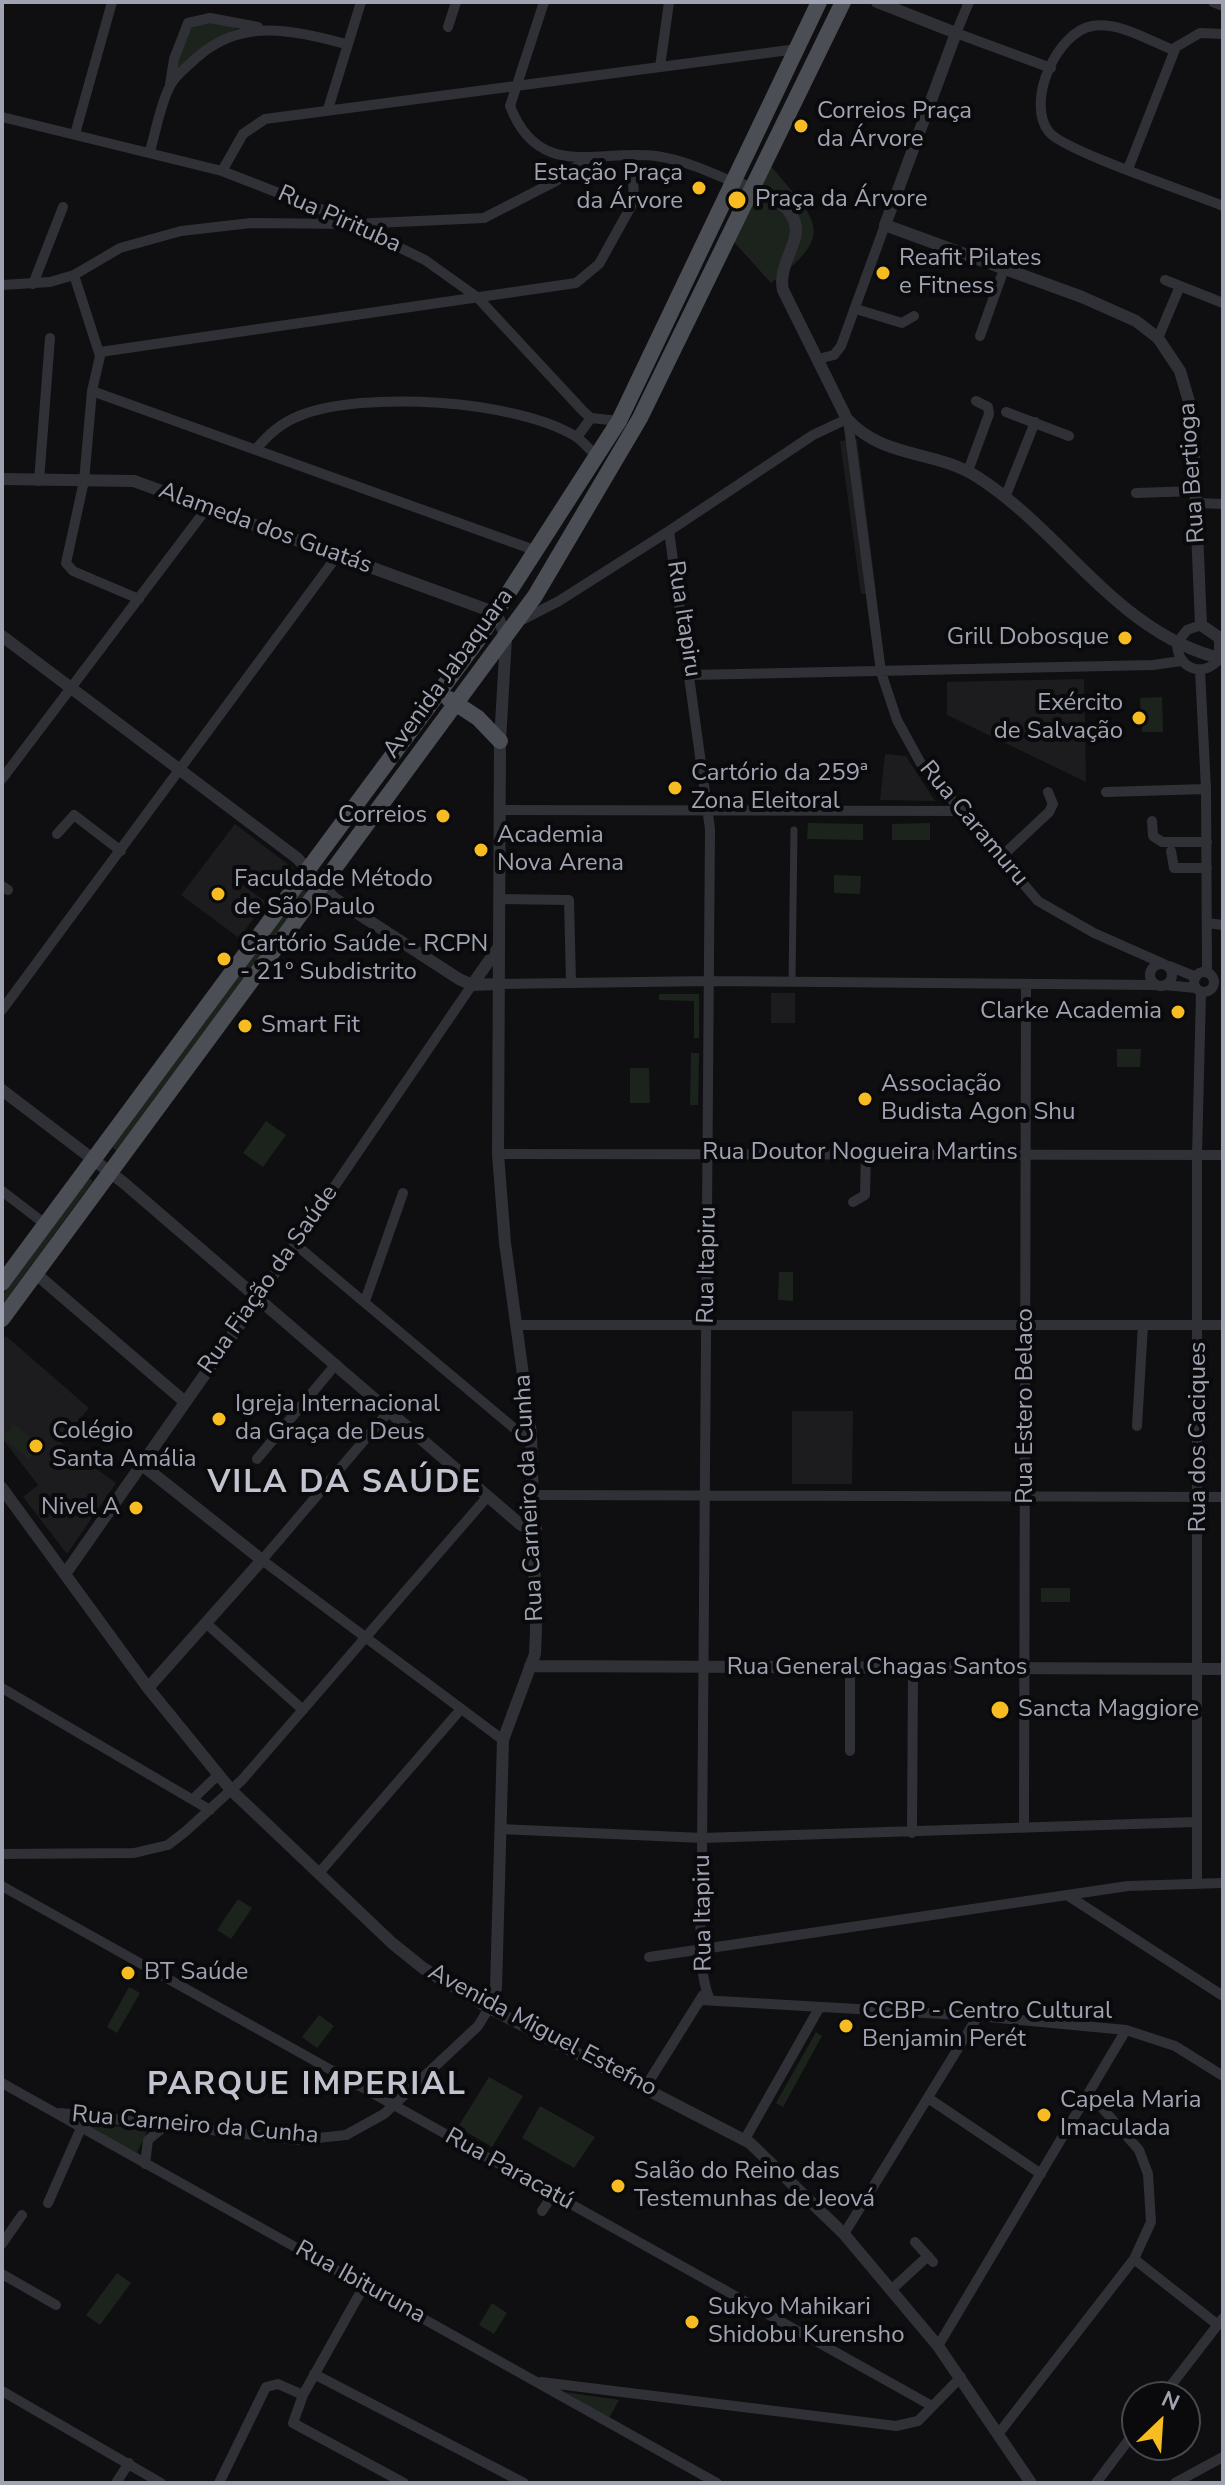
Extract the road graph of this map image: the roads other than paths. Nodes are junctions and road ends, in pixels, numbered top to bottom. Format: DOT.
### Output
graph roads {
  1 [pos="112,2"];
  2 [pos="361,2"];
  3 [pos="456,2"];
  4 [pos="544,2"];
  5 [pos="669,2"];
  6 [pos="819,2"];
  7 [pos="843,2"];
  8 [pos="877,2"];
  9 [pos="969,2"];
  10 [pos="1213,2"];
  11 [pos="1223,6"];
  12 [pos="448,27"];
  13 [pos="263,28"];
  14 [pos="956,33"];
  15 [pos="1223,34"];
  16 [pos="346,44"];
  17 [pos="797,49"];
  18 [pos="1173,50"];
  19 [pos="660,67"];
  20 [pos="1051,68"];
  21 [pos="517,85"];
  22 [pos="170,86"];
  23 [pos="328,109"];
  24 [pos="2,117"];
  25 [pos="75,134"];
  26 [pos="150,151"];
  27 [pos="632,155"];
  28 [pos="587,159"];
  29 [pos="1128,169"];
  30 [pos="222,171"];
  31 [pos="733,182"];
  32 [pos="754,188"];
  33 [pos="1223,206"];
  34 [pos="63,207"];
  35 [pos="353,224"];
  36 [pos="885,225"];
  37 [pos="1004,269"];
  38 [pos="74,275"];
  39 [pos="1165,280"];
  40 [pos="33,284"];
  41 [pos="2,285"];
  42 [pos="1180,286"];
  43 [pos="477,297"];
  44 [pos="1223,303"];
  45 [pos="856,309"];
  46 [pos="914,316"];
  47 [pos="980,336"];
  48 [pos="50,338"];
  49 [pos="1158,338"];
  50 [pos="100,352"];
  51 [pos="818,359"];
  52 [pos="92,391"];
  53 [pos="976,401"];
  54 [pos="1006,412"];
  55 [pos="591,418"];
  56 [pos="848,420"];
  57 [pos="619,421"];
  58 [pos="1035,422"];
  59 [pos="1069,436"];
  60 [pos="577,437"];
  61 [pos="256,449"];
  62 [pos="597,457"];
  63 [pos="968,471"];
  64 [pos="2,479"];
  65 [pos="39,481"];
  66 [pos="84,481"];
  67 [pos="1136,493"];
  68 [pos="1006,495"];
  69 [pos="1197,497"];
  70 [pos="1223,504"];
  71 [pos="207,508"];
  72 [pos="669,531"];
  73 [pos="537,551"];
  74 [pos="337,556"];
  75 [pos="139,599"];
  76 [pos="496,614"];
  77 [pos="518,622"];
  78 [pos="1201,625"];
  79 [pos="2,636"];
  80 [pos="506,638"];
  81 [pos="1177,643"];
  82 [pos="1221,658"];
  83 [pos="1181,661"];
  84 [pos="1200,670"];
  85 [pos="881,672"];
  86 [pos="692,675"];
  87 [pos="71,688"];
  88 [pos="438,693"];
  89 [pos="457,704"];
  90 [pos="500,741"];
  91 [pos="183,769"];
  92 [pos="2,779"];
  93 [pos="1206,789"];
  94 [pos="1048,792"];
  95 [pos="1106,792"];
  96 [pos="500,810"];
  97 [pos="709,810"];
  98 [pos="960,811"];
  99 [pos="1152,821"];
  100 [pos="794,830"];
  101 [pos="57,834"];
  102 [pos="1207,842"];
  103 [pos="121,851"];
  104 [pos="1171,851"];
  105 [pos="1000,858"];
  106 [pos="1207,868"];
  107 [pos="307,870"];
  108 [pos="322,887"];
  109 [pos="499,899"];
  110 [pos="1207,923"];
  111 [pos="1223,925"];
  112 [pos="498,948"];
  113 [pos="1166,965"];
  114 [pos="712,981"];
  115 [pos="792,982"];
  116 [pos="571,983"];
  117 [pos="498,984"];
  118 [pos="1026,984"];
  119 [pos="1202,984"];
  120 [pos="477,985"];
  121 [pos="1160,985"];
  122 [pos="1223,994"];
  123 [pos="498,999"];
  124 [pos="2,1010"];
  125 [pos="2,1090"];
  126 [pos="1025,1152"];
  127 [pos="866,1153"];
  128 [pos="498,1154"];
  129 [pos="709,1154"];
  130 [pos="1197,1155"];
  131 [pos="1223,1155"];
  132 [pos="93,1159"];
  133 [pos="110,1173"];
  134 [pos="2,1191"];
  135 [pos="403,1193"];
  136 [pos="853,1202"];
  137 [pos="45,1224"];
  138 [pos="295,1244"];
  139 [pos="35,1273"];
  140 [pos="3,1279"];
  141 [pos="259,1297"];
  142 [pos="365,1301"];
  143 [pos="2,1319"];
  144 [pos="708,1324"];
  145 [pos="518,1325"];
  146 [pos="1026,1325"];
  147 [pos="1143,1325"];
  148 [pos="1199,1325"];
  149 [pos="1223,1325"];
  150 [pos="336,1364"];
  151 [pos="185,1402"];
  152 [pos="390,1410"];
  153 [pos="1137,1426"];
  154 [pos="531,1433"];
  155 [pos="257,1459"];
  156 [pos="141,1464"];
  157 [pos="2,1488"];
  158 [pos="534,1495"];
  159 [pos="488,1496"];
  160 [pos="706,1496"];
  161 [pos="1026,1496"];
  162 [pos="1199,1497"];
  163 [pos="1223,1497"];
  164 [pos="536,1528"];
  165 [pos="262,1560"];
  166 [pos="65,1574"];
  167 [pos="207,1624"];
  168 [pos="366,1638"];
  169 [pos="530,1666"];
  170 [pos="705,1668"];
  171 [pos="850,1668"];
  172 [pos="913,1668"];
  173 [pos="1026,1669"];
  174 [pos="1197,1669"];
  175 [pos="1223,1669"];
  176 [pos="2,1688"];
  177 [pos="148,1688"];
  178 [pos="461,1709"];
  179 [pos="303,1710"];
  180 [pos="503,1740"];
  181 [pos="850,1751"];
  182 [pos="217,1776"];
  183 [pos="231,1790"];
  184 [pos="194,1798"];
  185 [pos="210,1810"];
  186 [pos="1196,1822"];
  187 [pos="1024,1828"];
  188 [pos="500,1829"];
  189 [pos="912,1833"];
  190 [pos="702,1838"];
  191 [pos="2,1854"];
  192 [pos="319,1873"];
  193 [pos="1197,1883"];
  194 [pos="1223,1883"];
  195 [pos="2,1886"];
  196 [pos="1067,1895"];
  197 [pos="703,1951"];
  198 [pos="649,1957"];
  199 [pos="1223,1996"];
  200 [pos="705,1997"];
  201 [pos="489,2008"];
  202 [pos="818,2010"];
  203 [pos="978,2016"];
  204 [pos="1126,2030"];
  205 [pos="1223,2076"];
  206 [pos="2,2083"];
  207 [pos="646,2086"];
  208 [pos="1089,2093"];
  209 [pos="928,2098"];
  210 [pos="393,2105"];
  211 [pos="54,2113"];
  212 [pos="166,2125"];
  213 [pos="81,2128"];
  214 [pos="745,2139"];
  215 [pos="145,2164"];
  216 [pos="1041,2174"];
  217 [pos="553,2194"];
  218 [pos="48,2203"];
  219 [pos="542,2211"];
  220 [pos="22,2215"];
  221 [pos="844,2234"];
  222 [pos="915,2242"];
  223 [pos="2,2244"];
  224 [pos="1134,2259"];
  225 [pos="2,2274"];
  226 [pos="364,2286"];
  227 [pos="891,2290"];
  228 [pos="56,2305"];
  229 [pos="1220,2321"];
  230 [pos="938,2346"];
  231 [pos="314,2374"];
  232 [pos="961,2377"];
  233 [pos="532,2381"];
  234 [pos="1174,2381"];
  235 [pos="2,2391"];
  236 [pos="303,2395"];
  237 [pos="932,2406"];
  238 [pos="999,2433"];
  239 [pos="1121,2450"];
  240 [pos="1223,2457"];
  241 [pos="129,2463"];
  242 [pos="116,2483"];
  243 [pos="161,2483"];
  244 [pos="219,2483"];
  245 [pos="404,2483"];
  246 [pos="524,2483"];
  247 [pos="717,2483"];
  248 [pos="1031,2483"];
  249 [pos="1096,2483"];
  250 [pos="1175,2483"];
  1 -- 25 [label="street"];
  2 -- 16 [label="street"];
  3 -- 12 [label="street"];
  4 -- 21 [label="street"];
  5 -- 19 [label="street"];
  6 -- 17 [label="main road, Avenida Jabaquara"];
  7 -- 32 [label="main road, Avenida Jabaquara"];
  8 -- 14 [label="street"];
  9 -- 14 [label="street"];
  10 -- 11 [label="street"];
  13 -- 16 [label="street"];
  13 -- 22 [label="street"];
  13 -- 22 [label="street"];
  14 -- 20 [label="street"];
  14 -- 36 [label="street"];
  15 -- 18 [label="street"];
  16 -- 23 [label="street"];
  17 -- 19 [label="street"];
  17 -- 31 [label="main road, Avenida Jabaquara"];
  18 -- 20 [label="street"];
  18 -- 29 [label="street"];
  19 -- 21 [label="street"];
  20 -- 29 [label="street"];
  21 -- 23 [label="street"];
  21 -- 28 [label="street"];
  22 -- 26 [label="street"];
  23 -- 30 [label="street"];
  24 -- 25 [label="street, Rua Pirituba"];
  25 -- 26 [label="street, Rua Pirituba"];
  26 -- 30 [label="street, Rua Pirituba"];
  27 -- 28 [label="street"];
  27 -- 31 [label="street"];
  27 -- 43 [label="street"];
  28 -- 35 [label="street"];
  29 -- 33 [label="street"];
  30 -- 35 [label="street, Rua Pirituba"];
  31 -- 32 [label="street"];
  31 -- 57 [label="main road, Avenida Jabaquara"];
  32 -- 51 [label="street"];
  32 -- 77 [label="main road, Avenida Jabaquara"];
  34 -- 40 [label="street"];
  35 -- 38 [label="street"];
  35 -- 43 [label="street, Rua Pirituba"];
  36 -- 37 [label="street, Rua Bertioga"];
  36 -- 45 [label="street"];
  37 -- 47 [label="street"];
  37 -- 49 [label="street, Rua Bertioga"];
  38 -- 40 [label="street"];
  38 -- 50 [label="street"];
  39 -- 42 [label="street"];
  40 -- 41 [label="street"];
  42 -- 44 [label="street"];
  42 -- 49 [label="street"];
  43 -- 50 [label="street"];
  43 -- 55 [label="street, Rua Pirituba"];
  45 -- 46 [label="street"];
  45 -- 51 [label="street"];
  48 -- 65 [label="street"];
  49 -- 69 [label="street, Rua Bertioga"];
  50 -- 52 [label="street"];
  51 -- 56 [label="street"];
  52 -- 61 [label="street"];
  52 -- 66 [label="street"];
  53 -- 63 [label="street"];
  54 -- 58 [label="street"];
  55 -- 57 [label="street"];
  55 -- 60 [label="street"];
  56 -- 63 [label="street"];
  56 -- 72 [label="street"];
  56 -- 85 [label="street, Rua Caramuru"];
  57 -- 62 [label="main road, Avenida Jabaquara"];
  58 -- 59 [label="street"];
  58 -- 68 [label="street"];
  60 -- 61 [label="street"];
  60 -- 62 [label="street"];
  61 -- 73 [label="street"];
  62 -- 73 [label="main road, Avenida Jabaquara"];
  63 -- 68 [label="street"];
  64 -- 65 [label="street, Alameda dos Guatás"];
  65 -- 66 [label="street, Alameda dos Guatás"];
  66 -- 71 [label="street, Alameda dos Guatás"];
  66 -- 75 [label="street"];
  67 -- 69 [label="street"];
  68 -- 81 [label="street"];
  69 -- 70 [label="street"];
  69 -- 78 [label="street, Rua Bertioga"];
  71 -- 74 [label="street, Alameda dos Guatás"];
  71 -- 75 [label="street"];
  72 -- 77 [label="street"];
  72 -- 86 [label="street, Rua Itapiru"];
  73 -- 76 [label="main road, Avenida Jabaquara"];
  74 -- 76 [label="street, Alameda dos Guatás"];
  74 -- 91 [label="street"];
  75 -- 87 [label="street"];
  76 -- 80 [label="street"];
  76 -- 88 [label="main road, Avenida Jabaquara"];
  77 -- 80 [label="main road, Avenida Jabaquara"];
  78 -- 81 [label="street"];
  78 -- 82 [label="street"];
  79 -- 87 [label="street"];
  80 -- 89 [label="main road, Avenida Jabaquara"];
  80 -- 90 [label="street, Rua Carneiro da Cunha"];
  81 -- 82 [label="street"];
  81 -- 83 [label="street"];
  82 -- 84 [label="street"];
  83 -- 84 [label="street"];
  83 -- 85 [label="street"];
  84 -- 93 [label="street"];
  85 -- 86 [label="street"];
  85 -- 98 [label="street, Rua Caramuru"];
  86 -- 97 [label="street, Rua Itapiru"];
  87 -- 91 [label="street"];
  87 -- 92 [label="street"];
  88 -- 89 [label="main road"];
  88 -- 107 [label="main road, Avenida Jabaquara"];
  89 -- 90 [label="main road"];
  89 -- 108 [label="main road, Avenida Jabaquara"];
  90 -- 96 [label="street, Rua Carneiro da Cunha"];
  91 -- 103 [label="street"];
  91 -- 107 [label="street"];
  93 -- 95 [label="street"];
  93 -- 102 [label="street"];
  94 -- 105 [label="street"];
  96 -- 97 [label="street"];
  96 -- 109 [label="street, Rua Carneiro da Cunha"];
  97 -- 98 [label="street"];
  97 -- 114 [label="street, Rua Itapiru"];
  98 -- 105 [label="street, Rua Caramuru"];
  99 -- 102 [label="street"];
  100 -- 115 [label="street"];
  101 -- 103 [label="street"];
  102 -- 106 [label="street"];
  103 -- 124 [label="street"];
  104 -- 106 [label="street"];
  105 -- 113 [label="street, Rua Caramuru"];
  106 -- 110 [label="street"];
  107 -- 108 [label="street"];
  107 -- 132 [label="main road, Avenida Jabaquara"];
  108 -- 120 [label="street"];
  108 -- 133 [label="main road, Avenida Jabaquara"];
  109 -- 112 [label="street, Rua Carneiro da Cunha"];
  109 -- 116 [label="street"];
  110 -- 111 [label="street"];
  110 -- 119 [label="street"];
  112 -- 117 [label="street, Rua Carneiro da Cunha"];
  112 -- 120 [label="street"];
  113 -- 119 [label="street, Rua Caramuru"];
  113 -- 121 [label="street"];
  113 -- 121 [label="street"];
  114 -- 115 [label="street"];
  114 -- 116 [label="street"];
  114 -- 129 [label="street, Rua Itapiru"];
  115 -- 118 [label="street"];
  116 -- 117 [label="street"];
  117 -- 120 [label="street"];
  117 -- 123 [label="street, Rua Carneiro da Cunha"];
  118 -- 121 [label="street"];
  118 -- 126 [label="street, Rua Estero Belaco"];
  119 -- 121 [label="street"];
  119 -- 122 [label="street, Rua Caramuru"];
  119 -- 130 [label="street, Rua dos Caciques"];
  120 -- 123 [label="street"];
  120 -- 138 [label="street, Rua Fiação da Saúde"];
  123 -- 128 [label="street, Rua Carneiro da Cunha"];
  125 -- 132 [label="street"];
  126 -- 127 [label="street, Rua Doutor Nogueira Martins"];
  126 -- 130 [label="street, Rua Doutor Nogueira Martins"];
  126 -- 146 [label="street, Rua Estero Belaco"];
  127 -- 129 [label="street, Rua Doutor Nogueira Martins"];
  127 -- 136 [label="street"];
  128 -- 129 [label="street, Rua Doutor Nogueira Martins"];
  128 -- 145 [label="street, Rua Carneiro da Cunha"];
  129 -- 144 [label="street, Rua Itapiru"];
  130 -- 131 [label="street, Rua Doutor Nogueira Martins"];
  130 -- 148 [label="street, Rua dos Caciques"];
  132 -- 133 [label="street"];
  132 -- 137 [label="main road, Avenida Jabaquara"];
  133 -- 139 [label="main road, Avenida Jabaquara"];
  133 -- 141 [label="street"];
  134 -- 137 [label="street"];
  135 -- 142 [label="street"];
  137 -- 140 [label="main road, Avenida Jabaquara"];
  138 -- 141 [label="street, Rua Fiação da Saúde"];
  138 -- 142 [label="street"];
  139 -- 143 [label="main road, Avenida Jabaquara"];
  139 -- 151 [label="street"];
  141 -- 150 [label="street"];
  141 -- 151 [label="street, Rua Fiação da Saúde"];
  142 -- 154 [label="street"];
  144 -- 145 [label="street"];
  144 -- 146 [label="street"];
  144 -- 160 [label="street, Rua Itapiru"];
  145 -- 154 [label="street, Rua Carneiro da Cunha"];
  146 -- 147 [label="street"];
  146 -- 161 [label="street, Rua Estero Belaco"];
  147 -- 148 [label="street"];
  147 -- 153 [label="street"];
  148 -- 149 [label="street"];
  148 -- 162 [label="street, Rua dos Caciques"];
  150 -- 152 [label="street"];
  150 -- 155 [label="street"];
  151 -- 156 [label="street, Rua Fiação da Saúde"];
  152 -- 159 [label="street"];
  152 -- 165 [label="street"];
  154 -- 158 [label="street, Rua Carneiro da Cunha"];
  156 -- 165 [label="street"];
  156 -- 166 [label="street, Rua Fiação da Saúde"];
  157 -- 166 [label="street, Avenida Miguel Estefno"];
  158 -- 160 [label="street"];
  158 -- 164 [label="street, Rua Carneiro da Cunha"];
  159 -- 164 [label="street"];
  159 -- 168 [label="street"];
  160 -- 161 [label="street"];
  160 -- 170 [label="street, Rua Itapiru"];
  161 -- 162 [label="street"];
  161 -- 173 [label="street, Rua Estero Belaco"];
  162 -- 163 [label="street"];
  162 -- 174 [label="street, Rua dos Caciques"];
  164 -- 169 [label="street, Rua Carneiro da Cunha"];
  165 -- 167 [label="street"];
  165 -- 168 [label="street"];
  166 -- 177 [label="street, Avenida Miguel Estefno"];
  167 -- 177 [label="street"];
  167 -- 179 [label="street"];
  168 -- 178 [label="street"];
  168 -- 179 [label="street"];
  169 -- 170 [label="street, Rua General Chagas Santos"];
  169 -- 180 [label="street, Rua Carneiro da Cunha"];
  170 -- 171 [label="street, Rua General Chagas Santos"];
  170 -- 190 [label="street, Rua Itapiru"];
  171 -- 172 [label="street, Rua General Chagas Santos"];
  171 -- 181 [label="street"];
  172 -- 173 [label="street, Rua General Chagas Santos"];
  172 -- 189 [label="street"];
  173 -- 174 [label="street, Rua General Chagas Santos"];
  173 -- 187 [label="street, Rua Estero Belaco"];
  174 -- 175 [label="street, Rua General Chagas Santos"];
  174 -- 186 [label="street, Rua dos Caciques"];
  176 -- 184 [label="street"];
  177 -- 182 [label="street, Avenida Miguel Estefno"];
  178 -- 180 [label="street"];
  178 -- 192 [label="street"];
  179 -- 183 [label="street"];
  180 -- 188 [label="street, Rua Carneiro da Cunha"];
  182 -- 183 [label="street, Avenida Miguel Estefno"];
  182 -- 184 [label="street"];
  183 -- 185 [label="street"];
  183 -- 192 [label="street, Avenida Miguel Estefno"];
  184 -- 185 [label="street"];
  185 -- 191 [label="street"];
  186 -- 187 [label="street"];
  186 -- 193 [label="street, Rua dos Caciques"];
  187 -- 189 [label="street"];
  188 -- 190 [label="street"];
  188 -- 201 [label="street, Rua Carneiro da Cunha"];
  189 -- 190 [label="street"];
  190 -- 197 [label="street, Rua Itapiru"];
  192 -- 201 [label="street, Avenida Miguel Estefno"];
  193 -- 194 [label="street"];
  193 -- 196 [label="street"];
  195 -- 210 [label="street, Rua Paracatú"];
  196 -- 197 [label="street"];
  196 -- 199 [label="street"];
  197 -- 198 [label="street"];
  197 -- 200 [label="street, Rua Itapiru"];
  200 -- 202 [label="street"];
  200 -- 207 [label="street"];
  201 -- 207 [label="street, Avenida Miguel Estefno"];
  201 -- 210 [label="street, Rua Carneiro da Cunha"];
  202 -- 203 [label="street"];
  202 -- 214 [label="street"];
  203 -- 204 [label="street"];
  203 -- 209 [label="street"];
  204 -- 205 [label="street"];
  204 -- 208 [label="street"];
  206 -- 211 [label="street, Rua Ibituruna"];
  207 -- 214 [label="street, Avenida Miguel Estefno"];
  208 -- 216 [label="street"];
  208 -- 224 [label="street"];
  209 -- 216 [label="street"];
  209 -- 221 [label="street"];
  210 -- 212 [label="street, Rua Carneiro da Cunha"];
  210 -- 217 [label="street, Rua Paracatú"];
  211 -- 212 [label="street, Rua Carneiro da Cunha"];
  211 -- 213 [label="street, Rua Ibituruna"];
  212 -- 215 [label="street"];
  213 -- 215 [label="street, Rua Ibituruna"];
  213 -- 218 [label="street"];
  214 -- 221 [label="street, Avenida Miguel Estefno"];
  215 -- 226 [label="street, Rua Ibituruna"];
  216 -- 230 [label="street"];
  217 -- 219 [label="street"];
  217 -- 237 [label="street, Rua Paracatú"];
  220 -- 223 [label="street"];
  221 -- 227 [label="street, Avenida Miguel Estefno"];
  222 -- 227 [label="street"];
  224 -- 229 [label="street"];
  224 -- 238 [label="street"];
  225 -- 228 [label="street"];
  226 -- 231 [label="street"];
  226 -- 233 [label="street, Rua Ibituruna"];
  227 -- 230 [label="street, Avenida Miguel Estefno"];
  229 -- 234 [label="street"];
  230 -- 232 [label="street, Avenida Miguel Estefno"];
  231 -- 236 [label="street"];
  231 -- 246 [label="street"];
  232 -- 237 [label="street"];
  232 -- 238 [label="street, Avenida Miguel Estefno"];
  233 -- 237 [label="street"];
  233 -- 247 [label="street, Rua Ibituruna"];
  235 -- 241 [label="street"];
  236 -- 244 [label="street"];
  236 -- 245 [label="street"];
  238 -- 248 [label="street, Avenida Miguel Estefno"];
  239 -- 249 [label="street"];
  240 -- 250 [label="street"];
  241 -- 242 [label="street"];
  241 -- 243 [label="street"];
}
